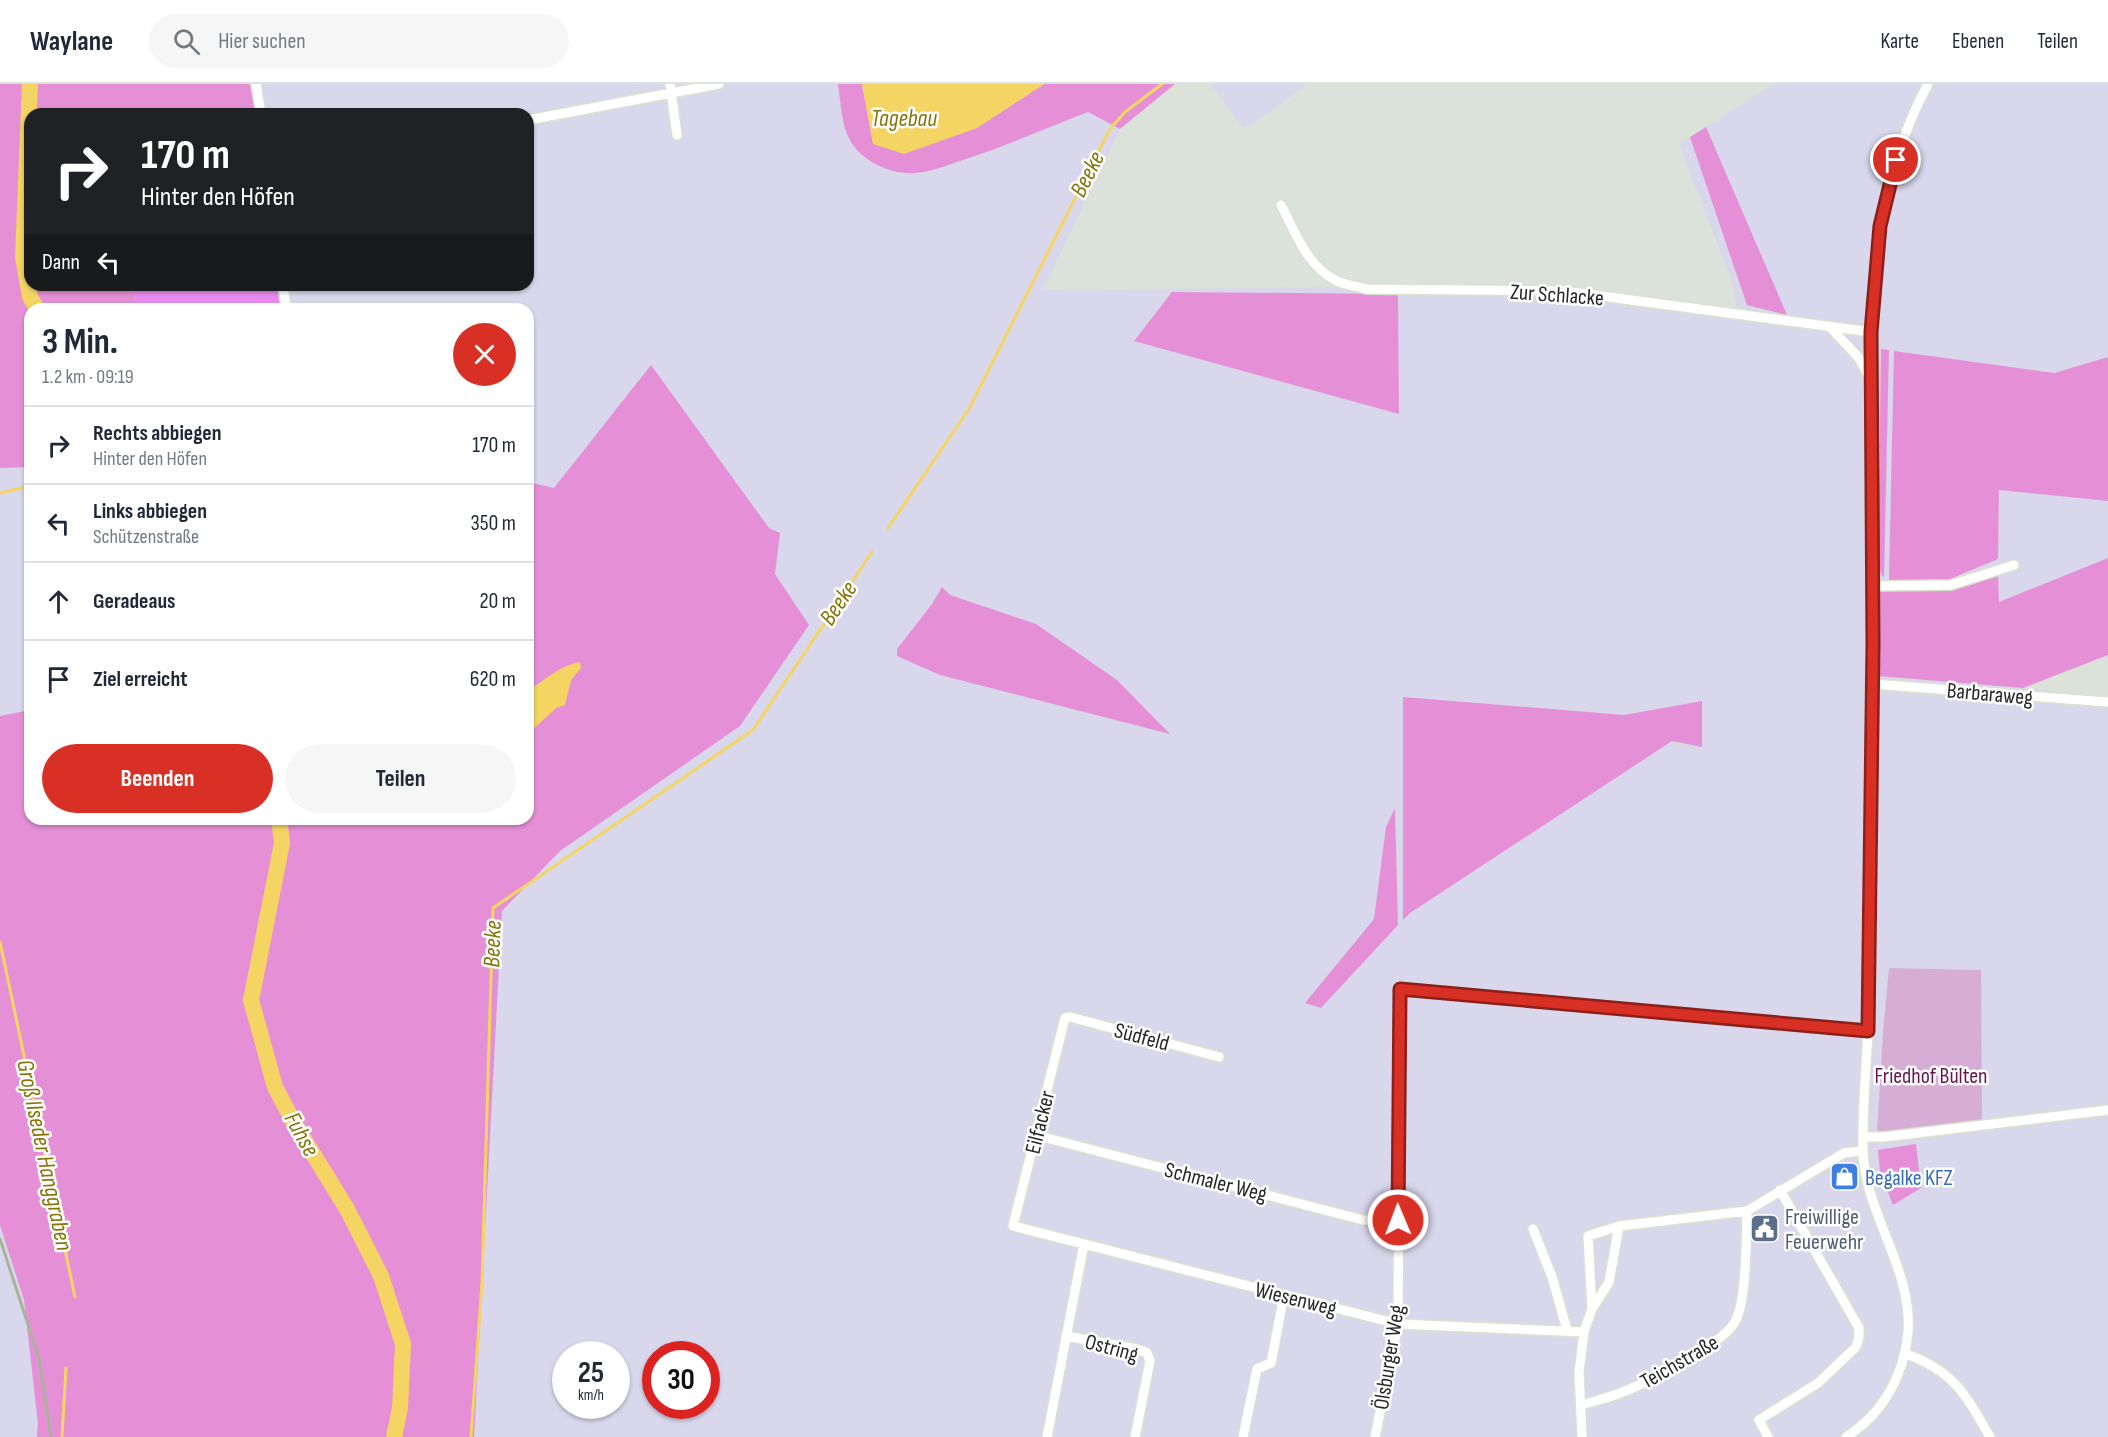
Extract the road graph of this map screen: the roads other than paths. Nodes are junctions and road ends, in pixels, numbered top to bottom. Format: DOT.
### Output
graph roads {
  1 [pos="256,84"];
  2 [pos="719,84"];
  3 [pos="1928,84"];
  4 [pos="670,88"];
  5 [pos="260,108"];
  6 [pos="534,119"];
  7 [pos="677,135"];
  8 [pos="1281,205"];
  9 [pos="1829,326"];
  10 [pos="1871,332"];
  11 [pos="1870,380"];
  12 [pos="2014,564"];
  13 [pos="1872,586"];
  14 [pos="1872,684"];
  15 [pos="2108,702"];
  16 [pos="1065,1018"];
  17 [pos="1868,1031"];
  18 [pos="1219,1058"];
  19 [pos="2108,1110"];
  20 [pos="1035,1135"];
  21 [pos="1864,1137"];
  22 [pos="1863,1151"];
  23 [pos="1780,1190"];
  24 [pos="1747,1211"];
  25 [pos="1398,1220"];
  26 [pos="1013,1226"];
  27 [pos="1619,1226"];
  28 [pos="1533,1229"];
  29 [pos="1084,1244"];
  30 [pos="1284,1295"];
  31 [pos="1592,1310"];
  32 [pos="1398,1324"];
  33 [pos="1567,1330"];
  34 [pos="1584,1332"];
  35 [pos="1066,1336"];
  36 [pos="1905,1354"];
  37 [pos="1581,1406"];
  38 [pos="1988,1434"];
  39 [pos="1047,1437"];
  40 [pos="1135,1437"];
  41 [pos="1243,1437"];
  42 [pos="1375,1437"];
  43 [pos="1582,1437"];
  44 [pos="1768,1437"];
  45 [pos="1846,1437"];
  46 [pos="1977,1437"];
  1 -- 5 [label="street"];
  2 -- 4 [label="street"];
  3 -- 10 [label="street"];
  4 -- 6 [label="street"];
  4 -- 7 [label="street"];
  8 -- 9 [label="street, Zur Schlacke"];
  9 -- 10 [label="street, Zur Schlacke"];
  9 -- 11 [label="street"];
  10 -- 11 [label="street"];
  11 -- 13 [label="street"];
  12 -- 13 [label="street"];
  13 -- 14 [label="street"];
  14 -- 15 [label="street, Barbaraweg"];
  14 -- 17 [label="street"];
  16 -- 18 [label="street, Südfeld"];
  16 -- 20 [label="street, Eilfacker"];
  17 -- 21 [label="street"];
  17 -- 25 [label="street, Ölsburger Weg"];
  19 -- 21 [label="street"];
  20 -- 25 [label="street, Schmaler Weg"];
  20 -- 26 [label="street, Eilfacker"];
  21 -- 22 [label="street"];
  22 -- 23 [label="street"];
  22 -- 36 [label="street"];
  23 -- 24 [label="street"];
  23 -- 44 [label="street"];
  24 -- 27 [label="street"];
  24 -- 37 [label="street, Teichstraße"];
  25 -- 32 [label="street, Ölsburger Weg"];
  26 -- 29 [label="street, Wiesenweg"];
  27 -- 31 [label="street"];
  27 -- 31 [label="street"];
  28 -- 33 [label="street"];
  29 -- 30 [label="street, Wiesenweg"];
  29 -- 35 [label="street, Ostring"];
  30 -- 32 [label="street, Wiesenweg"];
  30 -- 41 [label="street"];
  31 -- 34 [label="street"];
  32 -- 33 [label="street, Wiesenweg"];
  32 -- 42 [label="street, Ölsburger Weg"];
  33 -- 34 [label="street, Wiesenweg"];
  34 -- 37 [label="street"];
  35 -- 39 [label="street, Ostring"];
  35 -- 40 [label="street, Ostring"];
  36 -- 38 [label="street"];
  36 -- 45 [label="street"];
  37 -- 43 [label="street"];
  38 -- 46 [label="street"];
}
